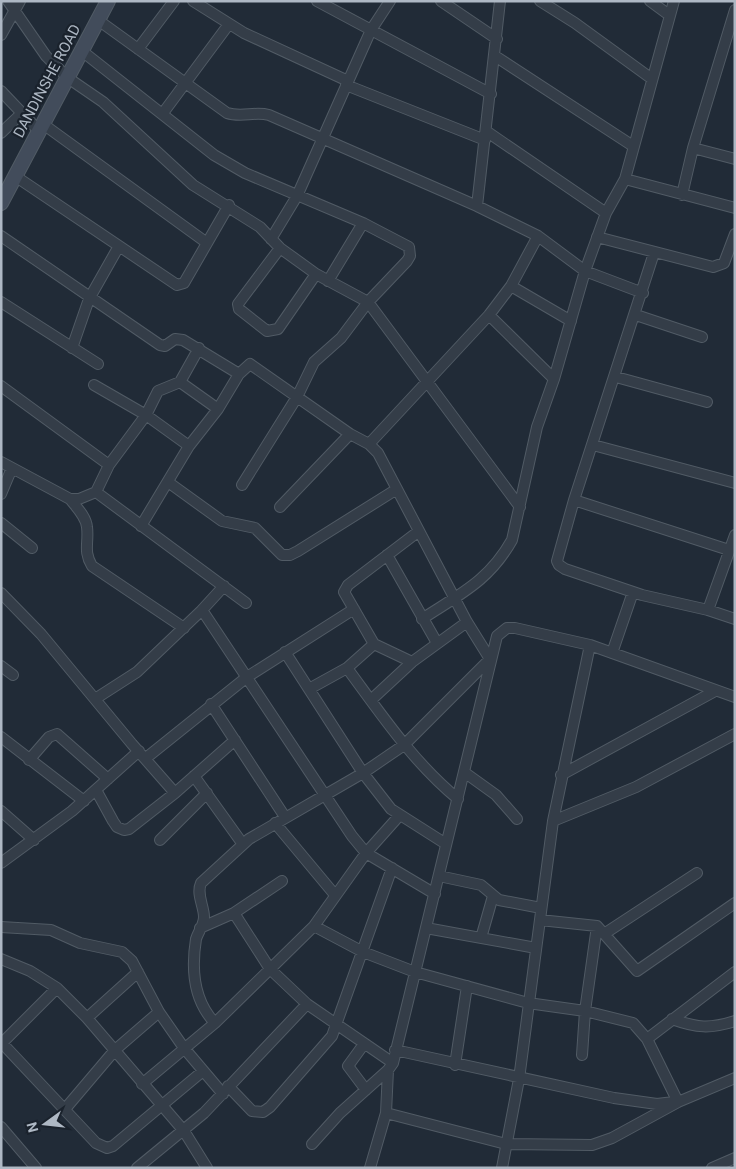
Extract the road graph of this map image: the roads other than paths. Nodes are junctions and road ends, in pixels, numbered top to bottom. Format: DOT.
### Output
graph roads {
  1 [pos="8,1"];
  2 [pos="20,1"];
  3 [pos="108,1"];
  4 [pos="174,1"];
  5 [pos="193,1"];
  6 [pos="316,1"];
  7 [pos="390,1"];
  8 [pos="441,1"];
  9 [pos="500,1"];
  10 [pos="540,1"];
  11 [pos="650,1"];
  12 [pos="674,1"];
  13 [pos="735,10"];
  14 [pos="14,13"];
  15 [pos="669,15"];
  16 [pos="98,20"];
  17 [pos="229,24"];
  18 [pos="371,30"];
  19 [pos="1,35"];
  20 [pos="497,39"];
  21 [pos="138,49"];
  22 [pos="82,51"];
  23 [pos="495,56"];
  24 [pos="68,78"];
  25 [pos="652,79"];
  26 [pos="347,83"];
  27 [pos="186,84"];
  28 [pos="1,91"];
  29 [pos="491,94"];
  30 [pos="22,113"];
  31 [pos="163,113"];
  32 [pos="41,127"];
  33 [pos="1,133"];
  34 [pos="486,135"];
  35 [pos="322,138"];
  36 [pos="633,146"];
  37 [pos="693,148"];
  38 [pos="735,159"];
  39 [pos="16,176"];
  40 [pos="625,179"];
  41 [pos="682,195"];
  42 [pos="297,196"];
  43 [pos="1,203"];
  44 [pos="229,205"];
  45 [pos="477,206"];
  46 [pos="735,208"];
  47 [pos="606,213"];
  48 [pos="363,223"];
  49 [pos="735,234"];
  50 [pos="1,236"];
  51 [pos="538,236"];
  52 [pos="597,237"];
  53 [pos="271,238"];
  54 [pos="207,243"];
  55 [pos="119,246"];
  56 [pos="280,248"];
  57 [pos="654,253"];
  58 [pos="584,271"];
  59 [pos="316,274"];
  60 [pos="328,281"];
  61 [pos="510,286"];
  62 [pos="643,293"];
  63 [pos="89,298"];
  64 [pos="1,302"];
  65 [pos="368,302"];
  66 [pos="489,315"];
  67 [pos="636,315"];
  68 [pos="571,321"];
  69 [pos="702,337"];
  70 [pos="72,348"];
  71 [pos="199,348"];
  72 [pos="98,364"];
  73 [pos="239,374"];
  74 [pos="616,377"];
  75 [pos="554,379"];
  76 [pos="428,381"];
  77 [pos="180,382"];
  78 [pos="94,385"];
  79 [pos="1,386"];
  80 [pos="297,397"];
  81 [pos="707,402"];
  82 [pos="218,409"];
  83 [pos="146,415"];
  84 [pos="350,434"];
  85 [pos="369,444"];
  86 [pos="593,445"];
  87 [pos="189,446"];
  88 [pos="1,462"];
  89 [pos="109,465"];
  90 [pos="12,468"];
  91 [pos="168,482"];
  92 [pos="735,483"];
  93 [pos="242,485"];
  94 [pos="397,489"];
  95 [pos="96,492"];
  96 [pos="1,494"];
  97 [pos="70,499"];
  98 [pos="574,500"];
  99 [pos="280,507"];
  100 [pos="520,507"];
  101 [pos="1,523"];
  102 [pos="141,526"];
  103 [pos="419,531"];
  104 [pos="735,535"];
  105 [pos="32,548"];
  106 [pos="729,550"];
  107 [pos="387,555"];
  108 [pos="224,586"];
  109 [pos="632,592"];
  110 [pos="1,593"];
  111 [pos="454,598"];
  112 [pos="246,603"];
  113 [pos="354,609"];
  114 [pos="202,610"];
  115 [pos="708,610"];
  116 [pos="422,619"];
  117 [pos="735,619"];
  118 [pos="467,622"];
  119 [pos="184,628"];
  120 [pos="437,643"];
  121 [pos="374,644"];
  122 [pos="590,645"];
  123 [pos="285,652"];
  124 [pos="612,653"];
  125 [pos="490,659"];
  126 [pos="412,662"];
  127 [pos="1,666"];
  128 [pos="347,668"];
  129 [pos="12,675"];
  130 [pos="247,677"];
  131 [pos="309,689"];
  132 [pos="715,691"];
  133 [pos="735,697"];
  134 [pos="95,699"];
  135 [pos="371,700"];
  136 [pos="211,704"];
  137 [pos="735,734"];
  138 [pos="1,738"];
  139 [pos="235,740"];
  140 [pos="404,745"];
  141 [pos="142,754"];
  142 [pos="29,760"];
  143 [pos="464,772"];
  144 [pos="363,773"];
  145 [pos="561,775"];
  146 [pos="194,776"];
  147 [pos="108,779"];
  148 [pos="96,790"];
  149 [pos="175,793"];
  150 [pos="206,793"];
  151 [pos="324,795"];
  152 [pos="458,799"];
  153 [pos="84,801"];
  154 [pos="1,811"];
  155 [pos="399,816"];
  156 [pos="285,817"];
  157 [pos="517,819"];
  158 [pos="553,821"];
  159 [pos="275,823"];
  160 [pos="34,840"];
  161 [pos="160,840"];
  162 [pos="242,843"];
  163 [pos="446,844"];
  164 [pos="366,853"];
  165 [pos="1,863"];
  166 [pos="392,868"];
  167 [pos="697,873"];
  168 [pos="439,876"];
  169 [pos="282,882"];
  170 [pos="435,894"];
  171 [pos="335,895"];
  172 [pos="493,896"];
  173 [pos="735,904"];
  174 [pos="541,908"];
  175 [pos="234,913"];
  176 [pos="540,920"];
  177 [pos="314,926"];
  178 [pos="1,927"];
  179 [pos="200,928"];
  180 [pos="426,928"];
  181 [pos="601,930"];
  182 [pos="481,938"];
  183 [pos="536,948"];
  184 [pos="363,952"];
  185 [pos="1,959"];
  186 [pos="270,969"];
  187 [pos="138,972"];
  188 [pos="415,972"];
  189 [pos="735,972"];
  190 [pos="467,986"];
  191 [pos="57,988"];
  192 [pos="528,1003"];
  193 [pos="307,1004"];
  194 [pos="585,1011"];
  195 [pos="159,1012"];
  196 [pos="87,1018"];
  197 [pos="672,1020"];
  198 [pos="735,1021"];
  199 [pos="215,1023"];
  200 [pos="336,1025"];
  201 [pos="647,1039"];
  202 [pos="2,1044"];
  203 [pos="364,1044"];
  204 [pos="184,1048"];
  205 [pos="115,1050"];
  206 [pos="395,1050"];
  207 [pos="582,1055"];
  208 [pos="455,1064"];
  209 [pos="390,1067"];
  210 [pos="203,1071"];
  211 [pos="735,1078"];
  212 [pos="519,1079"];
  213 [pos="142,1084"];
  214 [pos="225,1090"];
  215 [pos="366,1090"];
  216 [pos="678,1102"];
  217 [pos="160,1105"];
  218 [pos="64,1109"];
  219 [pos="386,1113"];
  220 [pos="1,1127"];
  221 [pos="184,1132"];
  222 [pos="312,1144"];
  223 [pos="506,1144"];
  224 [pos="735,1158"];
  225 [pos="149,1164"];
  226 [pos="29,1165"];
  227 [pos="137,1168"];
  228 [pos="207,1168"];
  229 [pos="370,1168"];
  230 [pos="502,1168"];
  231 [pos="712,1168"];
  1 -- 14 [label="street"];
  2 -- 14 [label="street"];
  3 -- 16 [label="street, DANDINSHE ROAD"];
  4 -- 21 [label="street"];
  5 -- 17 [label="street"];
  6 -- 18 [label="street"];
  7 -- 18 [label="street"];
  8 -- 20 [label="street"];
  9 -- 20 [label="street"];
  10 -- 25 [label="street"];
  11 -- 15 [label="street"];
  12 -- 15 [label="street"];
  13 -- 37 [label="street"];
  14 -- 19 [label="street"];
  14 -- 24 [label="street"];
  15 -- 25 [label="street"];
  16 -- 21 [label="street"];
  16 -- 22 [label="street, DANDINSHE ROAD"];
  17 -- 26 [label="street"];
  17 -- 27 [label="street"];
  18 -- 26 [label="street"];
  18 -- 29 [label="street"];
  20 -- 23 [label="street"];
  21 -- 27 [label="street"];
  22 -- 24 [label="street, DANDINSHE ROAD"];
  22 -- 31 [label="street"];
  23 -- 29 [label="street"];
  23 -- 36 [label="street"];
  24 -- 32 [label="street, DANDINSHE ROAD"];
  24 -- 44 [label="street"];
  25 -- 36 [label="street"];
  26 -- 34 [label="street"];
  26 -- 35 [label="street"];
  27 -- 31 [label="street"];
  27 -- 35 [label="street"];
  28 -- 30 [label="street"];
  29 -- 34 [label="street"];
  30 -- 32 [label="street"];
  30 -- 33 [label="street"];
  31 -- 42 [label="street"];
  32 -- 39 [label="street, DANDINSHE ROAD"];
  32 -- 54 [label="street"];
  34 -- 45 [label="street"];
  34 -- 47 [label="street"];
  35 -- 42 [label="street"];
  35 -- 45 [label="street"];
  36 -- 40 [label="street"];
  37 -- 38 [label="street"];
  37 -- 41 [label="street"];
  39 -- 43 [label="street, DANDINSHE ROAD"];
  39 -- 55 [label="street"];
  40 -- 41 [label="street"];
  40 -- 47 [label="street"];
  41 -- 46 [label="street"];
  42 -- 48 [label="street"];
  42 -- 53 [label="street"];
  44 -- 53 [label="street"];
  44 -- 54 [label="street"];
  45 -- 51 [label="street"];
  47 -- 52 [label="street"];
  48 -- 60 [label="street"];
  48 -- 65 [label="street"];
  49 -- 57 [label="street"];
  50 -- 63 [label="street"];
  51 -- 58 [label="street"];
  51 -- 61 [label="street"];
  52 -- 57 [label="street"];
  52 -- 58 [label="street"];
  53 -- 56 [label="street"];
  54 -- 55 [label="street"];
  55 -- 63 [label="street"];
  56 -- 59 [label="street"];
  56 -- 59 [label="street"];
  57 -- 62 [label="street"];
  58 -- 62 [label="street"];
  58 -- 68 [label="street"];
  59 -- 60 [label="street"];
  60 -- 65 [label="street"];
  61 -- 66 [label="street"];
  61 -- 68 [label="street"];
  62 -- 67 [label="street"];
  63 -- 70 [label="street"];
  63 -- 71 [label="street"];
  64 -- 70 [label="street"];
  65 -- 76 [label="street"];
  65 -- 80 [label="street"];
  66 -- 75 [label="street"];
  66 -- 76 [label="street"];
  67 -- 69 [label="street"];
  67 -- 74 [label="street"];
  68 -- 75 [label="street"];
  70 -- 72 [label="street"];
  71 -- 73 [label="street"];
  71 -- 77 [label="street"];
  73 -- 80 [label="street"];
  73 -- 82 [label="street"];
  74 -- 81 [label="street"];
  74 -- 86 [label="street"];
  75 -- 100 [label="street"];
  76 -- 85 [label="street"];
  76 -- 100 [label="street"];
  77 -- 82 [label="street"];
  77 -- 83 [label="street"];
  78 -- 83 [label="street"];
  79 -- 89 [label="street"];
  80 -- 84 [label="street"];
  80 -- 93 [label="street"];
  82 -- 87 [label="street"];
  83 -- 87 [label="street"];
  83 -- 89 [label="street"];
  84 -- 85 [label="street"];
  84 -- 99 [label="street"];
  85 -- 94 [label="street"];
  86 -- 92 [label="street"];
  86 -- 98 [label="street"];
  87 -- 91 [label="street"];
  88 -- 90 [label="street"];
  89 -- 95 [label="street"];
  90 -- 96 [label="street"];
  90 -- 97 [label="street"];
  91 -- 94 [label="street"];
  91 -- 102 [label="street"];
  94 -- 103 [label="street"];
  95 -- 97 [label="street"];
  95 -- 102 [label="street"];
  97 -- 119 [label="street"];
  98 -- 106 [label="street"];
  98 -- 109 [label="street"];
  100 -- 111 [label="street"];
  101 -- 105 [label="street"];
  102 -- 108 [label="street"];
  103 -- 107 [label="street"];
  103 -- 111 [label="street"];
  104 -- 106 [label="street"];
  106 -- 115 [label="street"];
  107 -- 113 [label="street"];
  107 -- 116 [label="street"];
  108 -- 112 [label="street"];
  108 -- 114 [label="street"];
  109 -- 115 [label="street"];
  109 -- 124 [label="street"];
  110 -- 134 [label="street"];
  111 -- 116 [label="street"];
  111 -- 118 [label="street"];
  113 -- 121 [label="street"];
  113 -- 123 [label="street"];
  114 -- 119 [label="street"];
  114 -- 130 [label="street"];
  115 -- 117 [label="street"];
  116 -- 120 [label="street"];
  118 -- 120 [label="street"];
  118 -- 125 [label="street"];
  119 -- 134 [label="street"];
  120 -- 126 [label="street"];
  121 -- 126 [label="street"];
  121 -- 128 [label="street"];
  122 -- 124 [label="street"];
  122 -- 125 [label="street"];
  122 -- 145 [label="street"];
  123 -- 130 [label="street"];
  123 -- 131 [label="street"];
  124 -- 132 [label="street"];
  125 -- 140 [label="street"];
  125 -- 143 [label="street"];
  126 -- 135 [label="street"];
  127 -- 129 [label="street"];
  128 -- 131 [label="street"];
  128 -- 135 [label="street"];
  130 -- 136 [label="street"];
  130 -- 151 [label="street"];
  131 -- 144 [label="street"];
  132 -- 133 [label="street"];
  132 -- 145 [label="street"];
  134 -- 141 [label="street"];
  135 -- 140 [label="street"];
  136 -- 139 [label="street"];
  136 -- 141 [label="street"];
  137 -- 158 [label="street"];
  138 -- 142 [label="street"];
  139 -- 146 [label="street"];
  139 -- 156 [label="street"];
  140 -- 144 [label="street"];
  140 -- 152 [label="street"];
  141 -- 147 [label="street"];
  141 -- 149 [label="street"];
  142 -- 147 [label="street"];
  142 -- 153 [label="street"];
  143 -- 152 [label="street"];
  143 -- 157 [label="street"];
  144 -- 151 [label="street"];
  144 -- 155 [label="street"];
  145 -- 158 [label="street"];
  146 -- 149 [label="street"];
  146 -- 150 [label="street"];
  147 -- 148 [label="street"];
  148 -- 149 [label="street"];
  148 -- 153 [label="street"];
  150 -- 161 [label="street"];
  150 -- 162 [label="street"];
  151 -- 156 [label="street"];
  151 -- 164 [label="street"];
  152 -- 163 [label="street"];
  153 -- 160 [label="street"];
  154 -- 160 [label="street"];
  155 -- 163 [label="street"];
  155 -- 164 [label="street"];
  156 -- 159 [label="street"];
  158 -- 174 [label="street"];
  159 -- 162 [label="street"];
  159 -- 171 [label="street"];
  160 -- 165 [label="street"];
  162 -- 179 [label="street"];
  163 -- 168 [label="street"];
  164 -- 166 [label="street"];
  164 -- 171 [label="street"];
  166 -- 170 [label="street"];
  166 -- 184 [label="street"];
  167 -- 181 [label="street"];
  168 -- 170 [label="street"];
  168 -- 172 [label="street"];
  169 -- 175 [label="street"];
  170 -- 180 [label="street"];
  171 -- 177 [label="street"];
  172 -- 174 [label="street"];
  172 -- 182 [label="street"];
  173 -- 181 [label="street"];
  174 -- 176 [label="street"];
  175 -- 179 [label="street"];
  175 -- 186 [label="street"];
  176 -- 181 [label="street"];
  176 -- 183 [label="street"];
  177 -- 184 [label="street"];
  177 -- 186 [label="street"];
  178 -- 187 [label="street"];
  179 -- 199 [label="street"];
  180 -- 182 [label="street"];
  180 -- 188 [label="street"];
  181 -- 194 [label="street"];
  182 -- 183 [label="street"];
  183 -- 192 [label="street"];
  184 -- 188 [label="street"];
  184 -- 200 [label="street"];
  185 -- 191 [label="street"];
  186 -- 193 [label="street"];
  186 -- 199 [label="street"];
  187 -- 195 [label="street"];
  187 -- 196 [label="street"];
  188 -- 190 [label="street"];
  188 -- 206 [label="street"];
  189 -- 197 [label="street"];
  190 -- 192 [label="street"];
  190 -- 208 [label="street"];
  191 -- 196 [label="street"];
  191 -- 202 [label="street"];
  192 -- 194 [label="street"];
  192 -- 212 [label="street"];
  193 -- 200 [label="street"];
  193 -- 214 [label="street"];
  194 -- 201 [label="street"];
  194 -- 207 [label="street"];
  195 -- 204 [label="street"];
  195 -- 205 [label="street"];
  196 -- 205 [label="street"];
  197 -- 198 [label="street"];
  197 -- 201 [label="street"];
  199 -- 204 [label="street"];
  200 -- 203 [label="street"];
  200 -- 214 [label="street"];
  201 -- 216 [label="street"];
  202 -- 218 [label="street"];
  203 -- 209 [label="street"];
  203 -- 215 [label="street"];
  204 -- 210 [label="street"];
  204 -- 213 [label="street"];
  205 -- 213 [label="street"];
  205 -- 218 [label="street"];
  206 -- 208 [label="street"];
  206 -- 209 [label="street"];
  208 -- 212 [label="street"];
  209 -- 215 [label="street"];
  209 -- 219 [label="street"];
  210 -- 214 [label="street"];
  210 -- 217 [label="street"];
  211 -- 216 [label="street"];
  212 -- 216 [label="street"];
  212 -- 223 [label="street"];
  213 -- 217 [label="street"];
  214 -- 221 [label="street"];
  215 -- 222 [label="street"];
  216 -- 223 [label="street"];
  217 -- 218 [label="street"];
  217 -- 221 [label="street"];
  219 -- 223 [label="street"];
  219 -- 229 [label="street"];
  220 -- 226 [label="street"];
  221 -- 225 [label="street"];
  221 -- 228 [label="street"];
  223 -- 230 [label="street"];
  224 -- 231 [label="street"];
  225 -- 227 [label="street"];
}
